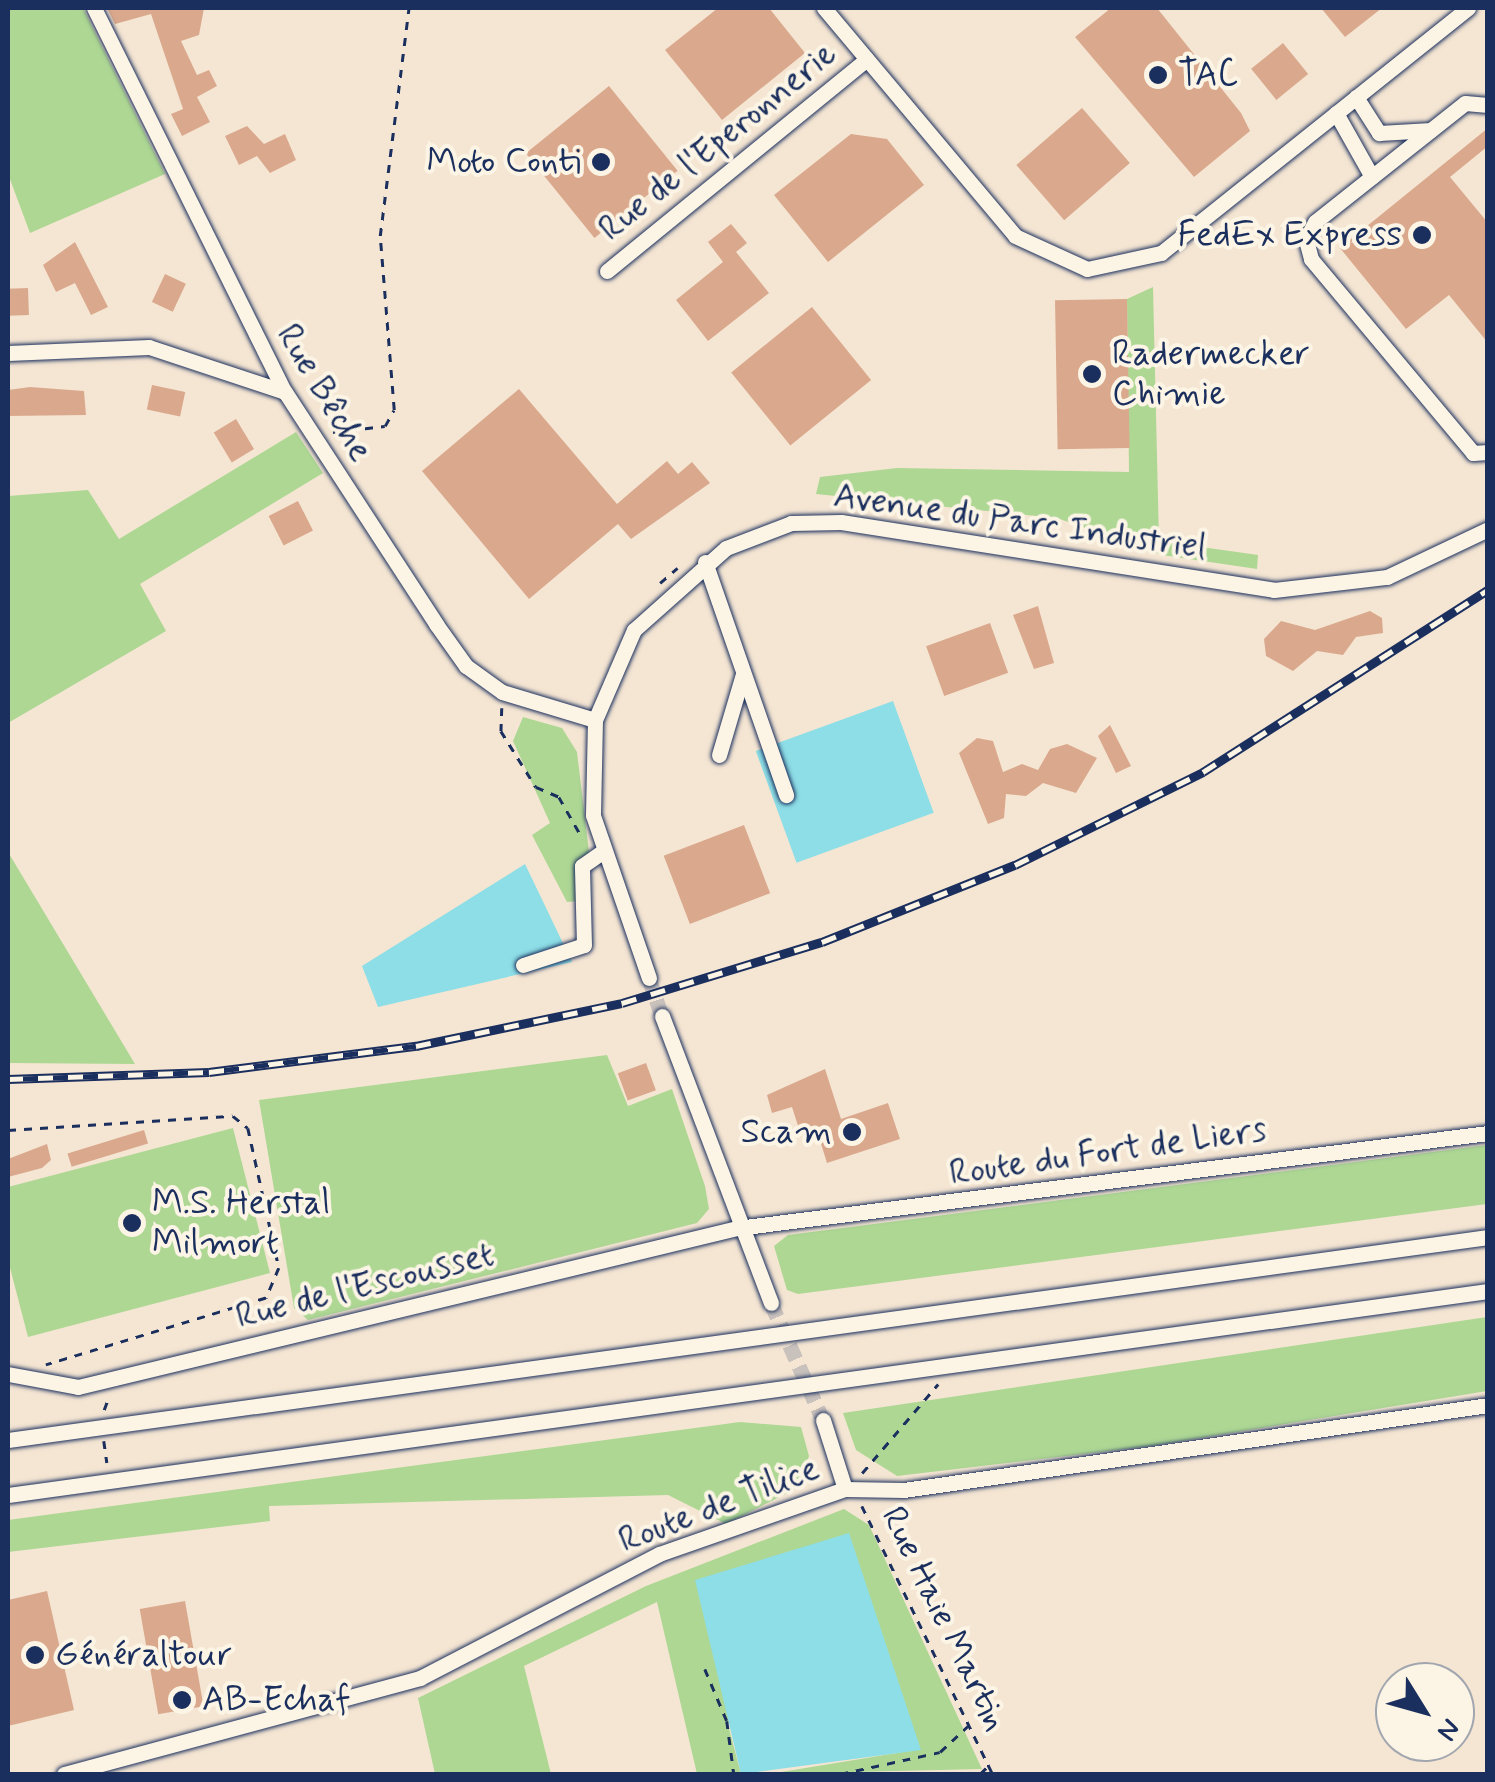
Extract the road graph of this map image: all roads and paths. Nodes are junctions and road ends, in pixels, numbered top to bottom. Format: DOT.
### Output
graph roads {
  1 [pos="94,8"];
  2 [pos="409,8"];
  3 [pos="824,8"];
  4 [pos="1468,8"];
  5 [pos="867,59"];
  6 [pos="1356,97"];
  7 [pos="1488,105"];
  8 [pos="1336,112"];
  9 [pos="1431,130"];
  10 [pos="1372,177"];
  11 [pos="608,272"];
  12 [pos="8,353"];
  13 [pos="285,392"];
  14 [pos="312,434"];
  15 [pos="1488,452"];
  16 [pos="1488,529"];
  17 [pos="705,562"];
  18 [pos="685,563"];
  19 [pos="647,596"];
  20 [pos="744,670"];
  21 [pos="502,692"];
  22 [pos="596,720"];
  23 [pos="718,755"];
  24 [pos="786,795"];
  25 [pos="598,854"];
  26 [pos="523,964"];
  27 [pos="649,978"];
  28 [pos="662,1016"];
  29 [pos="8,1130"];
  30 [pos="1488,1133"];
  31 [pos="738,1228"];
  32 [pos="1488,1237"];
  33 [pos="1488,1291"];
  34 [pos="771,1303"];
  35 [pos="951,1366"];
  36 [pos="13,1376"];
  37 [pos="1488,1405"];
  38 [pos="822,1420"];
  39 [pos="8,1440"];
  40 [pos="845,1489"];
  41 [pos="8,1495"];
  42 [pos="706,1670"];
  43 [pos="969,1725"];
  44 [pos="988,1766"];
  45 [pos="64,1774"];
  46 [pos="734,1774"];
  47 [pos="840,1774"];
  48 [pos="980,1774"];
  49 [pos="993,1774"];
  1 -- 13 [label="street, Rue Bêche"];
  2 -- 14 [label="path"];
  3 -- 5 [label="street, Rue de l'Eperonnerie"];
  4 -- 6 [label="street, Rue de l'Eperonnerie"];
  5 -- 8 [label="street, Rue de l'Eperonnerie"];
  5 -- 11 [label="street, Rue de l'Eperonnerie"];
  6 -- 8 [label="street, Rue de l'Eperonnerie"];
  6 -- 9 [label="street"];
  7 -- 9 [label="street"];
  8 -- 10 [label="street"];
  9 -- 10 [label="street"];
  10 -- 15 [label="street"];
  12 -- 13 [label="street"];
  13 -- 14 [label="street, Rue Bêche"];
  14 -- 21 [label="street, Rue Bêche"];
  16 -- 17 [label="street, Avenue du Parc Industriel"];
  17 -- 20 [label="street"];
  17 -- 22 [label="street, Avenue du Parc Industriel"];
  18 -- 19 [label="path"];
  20 -- 23 [label="street"];
  20 -- 24 [label="street"];
  21 -- 22 [label="street, Rue Bêche"];
  21 -- 25 [label="path"];
  22 -- 25 [label="street, Avenue du Parc Industriel"];
  25 -- 26 [label="street"];
  25 -- 27 [label="street, Avenue du Parc Industriel"];
  28 -- 31 [label="street"];
  29 -- 36 [label="path"];
  30 -- 31 [label="street, Route du Fort de Liers"];
  31 -- 34 [label="street"];
  31 -- 36 [label="street, Rue de l'Escousset"];
  32 -- 39 [label="street"];
  33 -- 35 [label="street"];
  35 -- 40 [label="path"];
  35 -- 41 [label="street"];
  37 -- 40 [label="street, Route de Tilice"];
  38 -- 40 [label="street"];
  40 -- 43 [label="path, Rue Haie Martin"];
  40 -- 45 [label="street, Route de Tilice"];
  42 -- 46 [label="path"];
  43 -- 44 [label="path, Rue Haie Martin"];
  43 -- 47 [label="path"];
  44 -- 48 [label="path"];
  44 -- 49 [label="path, Rue Haie Martin"];
}
